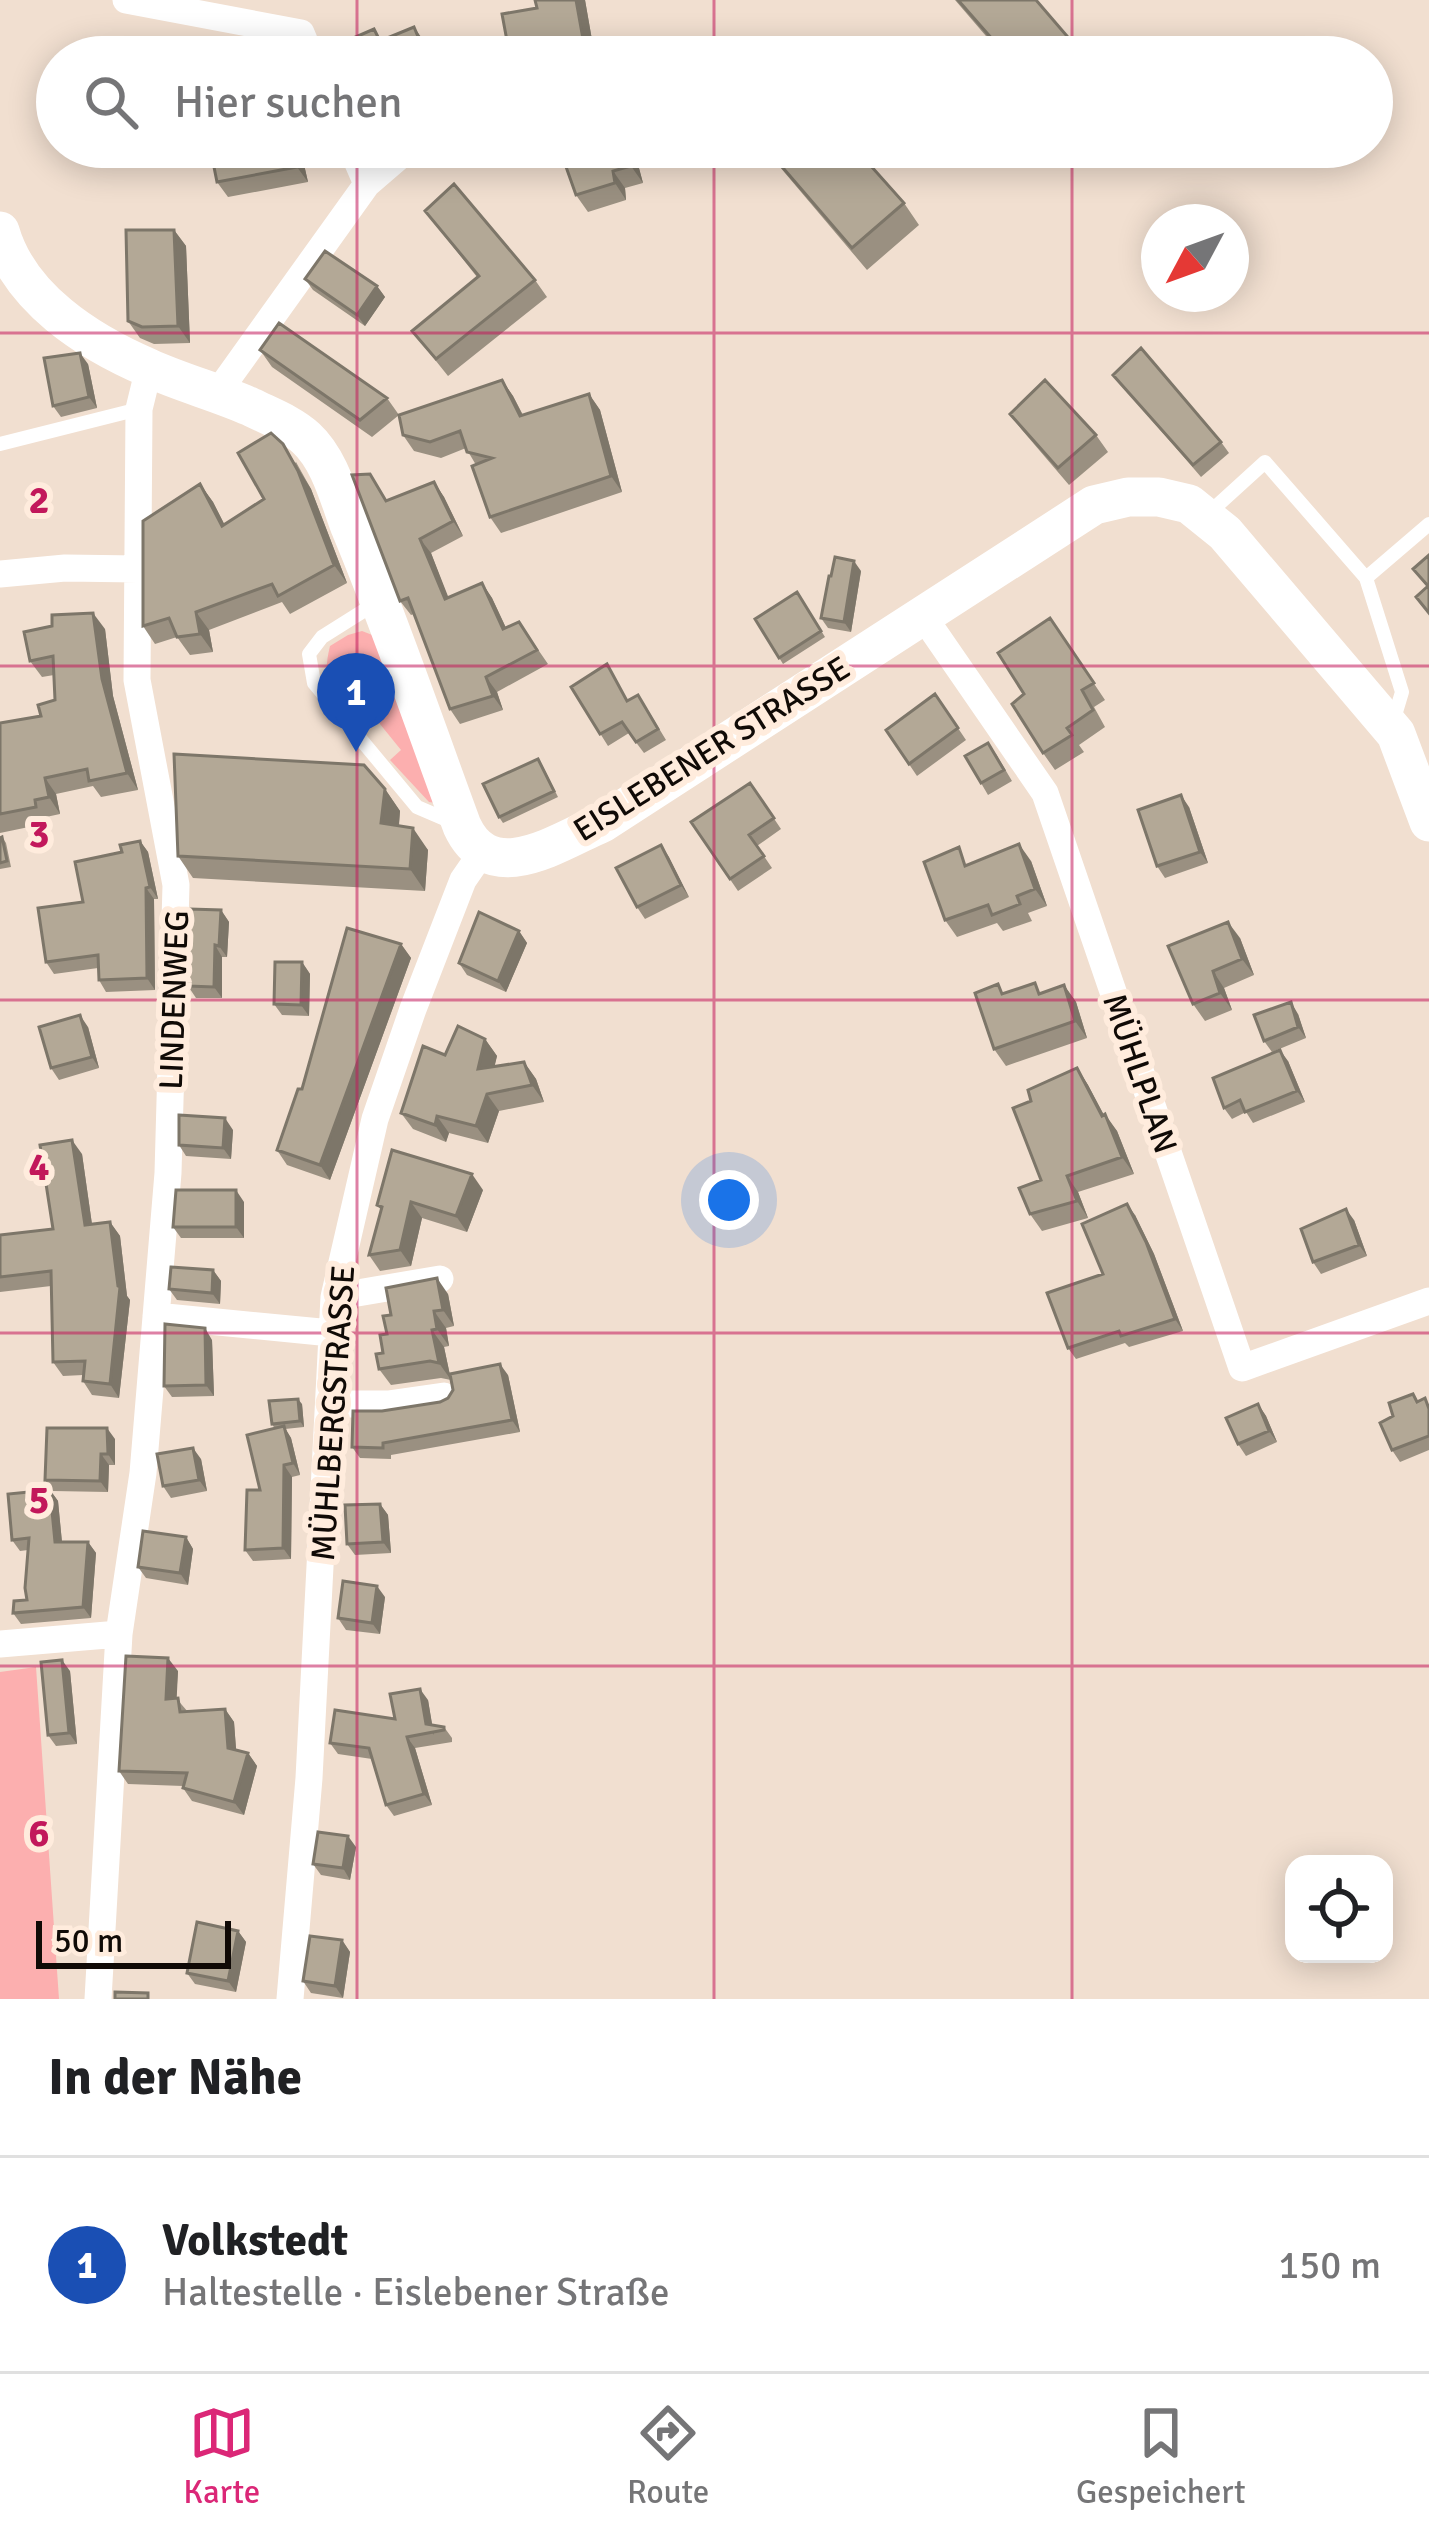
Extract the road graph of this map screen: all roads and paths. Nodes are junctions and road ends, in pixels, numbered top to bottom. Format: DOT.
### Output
graph roads {
  1 [pos="127,0"];
  2 [pos="302,36"];
  3 [pos="360,168"];
  4 [pos="386,168"];
  5 [pos="367,184"];
  6 [pos="0,231"];
  7 [pos="148,368"];
  8 [pos="218,392"];
  9 [pos="139,409"];
  10 [pos="0,444"];
  11 [pos="1205,517"];
  12 [pos="1429,524"];
  13 [pos="138,569"];
  14 [pos="0,574"];
  15 [pos="1366,578"];
  16 [pos="380,601"];
  17 [pos="923,616"];
  18 [pos="1391,728"];
  19 [pos="1429,819"];
  20 [pos="472,838"];
  21 [pos="440,1280"];
  22 [pos="334,1297"];
  23 [pos="1429,1301"];
  24 [pos="156,1316"];
  25 [pos="332,1333"];
  26 [pos="443,1396"];
  27 [pos="329,1405"];
  28 [pos="119,1634"];
  29 [pos="0,1644"];
  30 [pos="98,1999"];
  31 [pos="290,1999"];
  1 -- 2 [label="street"];
  3 -- 5 [label="street"];
  4 -- 5 [label="street"];
  5 -- 8 [label="street"];
  6 -- 7 [label="main road"];
  7 -- 8 [label="main road"];
  7 -- 9 [label="street, LINDENWEG"];
  8 -- 16 [label="main road"];
  9 -- 10 [label="lane"];
  9 -- 13 [label="street, LINDENWEG"];
  11 -- 15 [label="lane"];
  11 -- 17 [label="main road, EISLEBENER STRASSE"];
  11 -- 18 [label="main road, EISLEBENER STRASSE"];
  12 -- 15 [label="lane"];
  13 -- 14 [label="street"];
  13 -- 24 [label="street, LINDENWEG"];
  15 -- 18 [label="lane"];
  16 -- 20 [label="main road"];
  16 -- 20 [label="lane"];
  17 -- 20 [label="main road, EISLEBENER STRASSE"];
  17 -- 23 [label="street, MÜHLPLAN"];
  18 -- 19 [label="main road, EISLEBENER STRASSE"];
  20 -- 22 [label="street, MÜHLBERGSTRASSE"];
  21 -- 22 [label="street"];
  22 -- 25 [label="street, MÜHLBERGSTRASSE"];
  24 -- 25 [label="street"];
  24 -- 28 [label="street, LINDENWEG"];
  25 -- 27 [label="street, MÜHLBERGSTRASSE"];
  26 -- 27 [label="street"];
  27 -- 31 [label="street, MÜHLBERGSTRASSE"];
  28 -- 29 [label="street"];
  28 -- 30 [label="street, LINDENWEG"];
}
